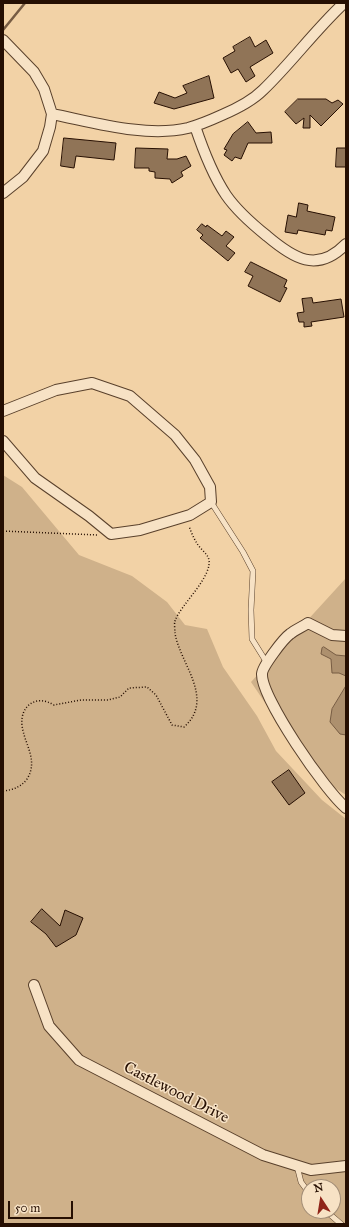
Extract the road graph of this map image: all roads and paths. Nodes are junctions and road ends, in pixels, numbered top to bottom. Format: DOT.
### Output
graph roads {
  1 [pos="344,3"];
  2 [pos="3,40"];
  3 [pos="52,114"];
  4 [pos="195,126"];
  5 [pos="3,193"];
  6 [pos="346,244"];
  7 [pos="3,411"];
  8 [pos="3,441"];
  9 [pos="210,502"];
  10 [pos="185,516"];
  11 [pos="3,531"];
  12 [pos="111,534"];
  13 [pos="346,636"];
  14 [pos="267,662"];
  15 [pos="3,792"];
  16 [pos="346,808"];
  17 [pos="34,985"];
  18 [pos="297,1166"];
  19 [pos="346,1166"];
  20 [pos="301,1182"];
  1 -- 4 [label="street"];
  2 -- 3 [label="street"];
  3 -- 4 [label="street"];
  3 -- 5 [label="street"];
  4 -- 6 [label="street"];
  7 -- 9 [label="street"];
  8 -- 12 [label="street"];
  9 -- 10 [label="street"];
  9 -- 14 [label="lane"];
  10 -- 12 [label="street"];
  10 -- 15 [label="path"];
  11 -- 12 [label="path"];
  13 -- 14 [label="street"];
  14 -- 16 [label="street"];
  17 -- 18 [label="street, Castlewood Drive"];
  18 -- 19 [label="street, Castlewood Drive"];
  18 -- 20 [label="lane"];
}
